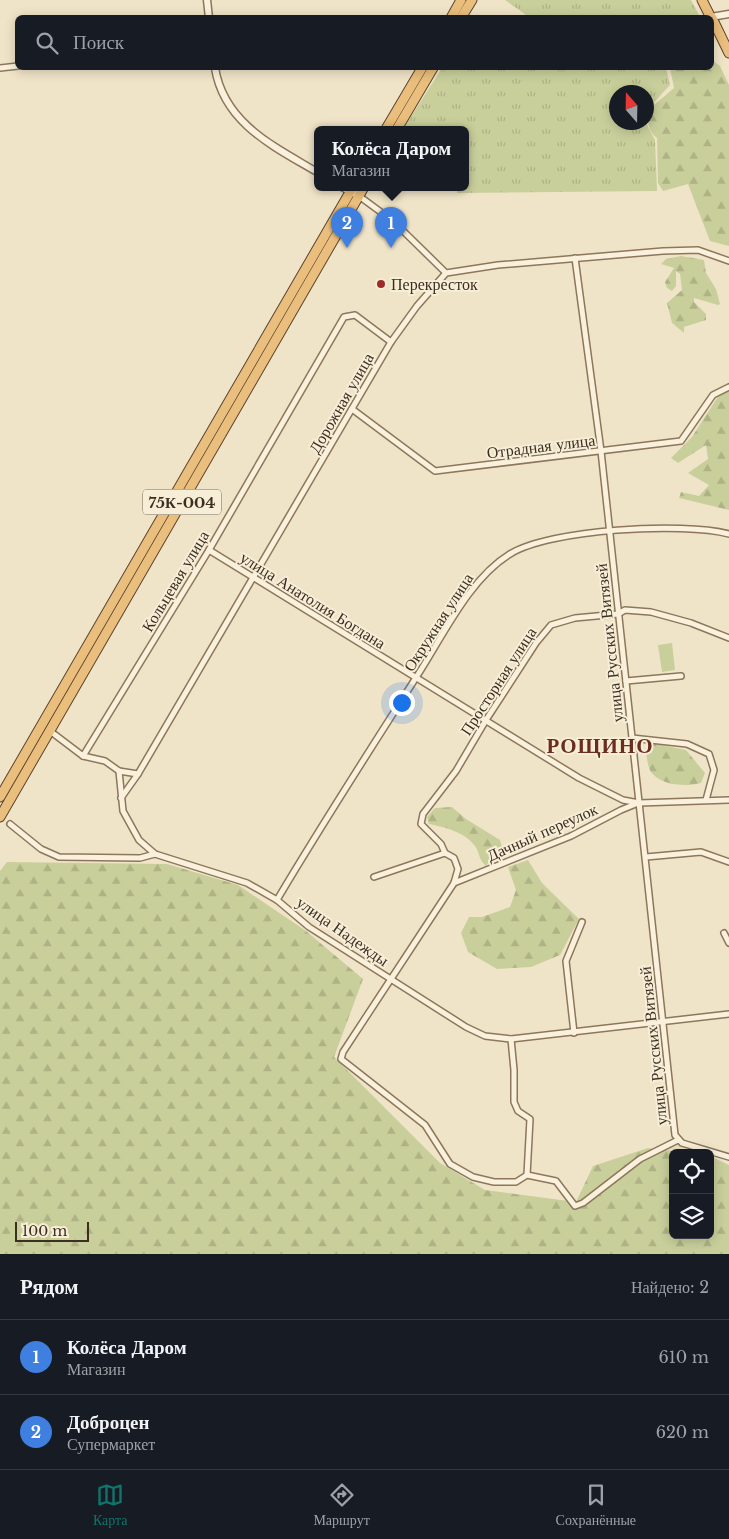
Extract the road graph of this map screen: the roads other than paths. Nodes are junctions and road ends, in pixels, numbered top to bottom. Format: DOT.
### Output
graph roads {
  1 [pos="207,0"];
  2 [pos="461,0"];
  3 [pos="472,0"];
  4 [pos="702,0"];
  5 [pos="729,14"];
  6 [pos="209,15"];
  7 [pos="453,15"];
  8 [pos="464,15"];
  9 [pos="710,15"];
  10 [pos="714,16"];
  11 [pos="714,23"];
  12 [pos="729,53"];
  13 [pos="15,66"];
  14 [pos="0,68"];
  15 [pos="216,70"];
  16 [pos="421,70"];
  17 [pos="432,70"];
  18 [pos="388,126"];
  19 [pos="399,126"];
  20 [pos="314,170"];
  21 [pos="346,191"];
  22 [pos="352,191"];
  23 [pos="362,191"];
  24 [pos="359,196"];
  25 [pos="575,258"];
  26 [pos="729,261"];
  27 [pos="446,273"];
  28 [pos="391,342"];
  29 [pos="729,387"];
  30 [pos="352,409"];
  31 [pos="601,451"];
  32 [pos="608,532"];
  33 [pos="729,534"];
  34 [pos="209,550"];
  35 [pos="253,577"];
  36 [pos="618,614"];
  37 [pos="729,638"];
  38 [pos="682,676"];
  39 [pos="416,678"];
  40 [pos="626,681"];
  41 [pos="486,720"];
  42 [pos="50,731"];
  43 [pos="632,738"];
  44 [pos="84,756"];
  45 [pos="119,771"];
  46 [pos="138,774"];
  47 [pos="0,798"];
  48 [pos="121,798"];
  49 [pos="706,800"];
  50 [pos="729,800"];
  51 [pos="639,803"];
  52 [pos="0,817"];
  53 [pos="10,824"];
  54 [pos="445,853"];
  55 [pos="155,854"];
  56 [pos="646,857"];
  57 [pos="729,862"];
  58 [pos="374,877"];
  59 [pos="454,883"];
  60 [pos="277,900"];
  61 [pos="582,922"];
  62 [pos="724,933"];
  63 [pos="729,943"];
  64 [pos="389,979"];
  65 [pos="729,1014"];
  66 [pos="663,1022"];
  67 [pos="574,1033"];
  68 [pos="511,1039"];
  69 [pos="680,1141"];
  70 [pos="729,1157"];
  71 [pos="527,1175"];
  1 -- 6 [label="street"];
  2 -- 7 [label="highway"];
  3 -- 8 [label="highway"];
  4 -- 9 [label="highway"];
  5 -- 10 [label="street"];
  11 -- 12 [label="highway"];
  13 -- 14 [label="street"];
  15 -- 20 [label="street"];
  16 -- 18 [label="highway"];
  17 -- 19 [label="highway"];
  21 -- 47 [label="highway, 75К-004"];
  22 -- 24 [label="street"];
  23 -- 24 [label="highway, 75К-004"];
  24 -- 27 [label="street"];
  24 -- 42 [label="highway, 75К-004"];
  25 -- 26 [label="street"];
  25 -- 27 [label="street"];
  25 -- 31 [label="street, улица Русских Витязей"];
  27 -- 28 [label="street, Дорожная улица"];
  28 -- 30 [label="street, Дорожная улица"];
  28 -- 34 [label="street, Кольцевая улица"];
  29 -- 31 [label="street, Отрадная улица"];
  30 -- 31 [label="street, Отрадная улица"];
  30 -- 35 [label="street, Дорожная улица"];
  31 -- 32 [label="street, улица Русских Витязей"];
  32 -- 33 [label="street, Окружная улица"];
  32 -- 36 [label="street, улица Русских Витязей"];
  32 -- 39 [label="street, Окружная улица"];
  34 -- 35 [label="street, улица Анатолия Богдана"];
  34 -- 44 [label="street, Кольцевая улица"];
  35 -- 39 [label="street, улица Анатолия Богдана"];
  35 -- 46 [label="street, Дорожная улица"];
  36 -- 37 [label="street, Просторная улица"];
  36 -- 40 [label="street, улица Русских Витязей"];
  36 -- 41 [label="street, Просторная улица"];
  38 -- 40 [label="street"];
  39 -- 41 [label="street, улица Анатолия Богдана"];
  39 -- 60 [label="street, Окружная улица"];
  40 -- 43 [label="street, улица Русских Витязей"];
  41 -- 51 [label="street, улица Анатолия Богдана"];
  41 -- 54 [label="street, Просторная улица"];
  42 -- 44 [label="street"];
  42 -- 52 [label="highway, 75К-004"];
  43 -- 49 [label="street"];
  43 -- 51 [label="street, улица Русских Витязей"];
  44 -- 45 [label="street"];
  45 -- 46 [label="street"];
  45 -- 48 [label="street, улица Надежды"];
  46 -- 48 [label="street, Дорожная улица"];
  48 -- 55 [label="street, улица Надежды"];
  49 -- 50 [label="street"];
  49 -- 51 [label="street"];
  51 -- 56 [label="street, улица Русских Витязей"];
  51 -- 59 [label="street, Дачный переулок"];
  53 -- 55 [label="street, улица Надежды"];
  54 -- 58 [label="street"];
  54 -- 59 [label="street, Просторная улица"];
  55 -- 60 [label="street, улица Надежды"];
  56 -- 57 [label="street"];
  56 -- 66 [label="street, улица Русских Витязей"];
  59 -- 64 [label="street"];
  60 -- 64 [label="street, улица Надежды"];
  61 -- 67 [label="street"];
  62 -- 63 [label="street"];
  64 -- 68 [label="street, улица Надежды"];
  64 -- 71 [label="street"];
  65 -- 66 [label="street, улица Надежды"];
  66 -- 67 [label="street, улица Надежды"];
  66 -- 69 [label="street, улица Русских Витязей"];
  67 -- 68 [label="street, улица Надежды"];
  68 -- 71 [label="street"];
  69 -- 70 [label="street"];
  69 -- 71 [label="street"];
}
